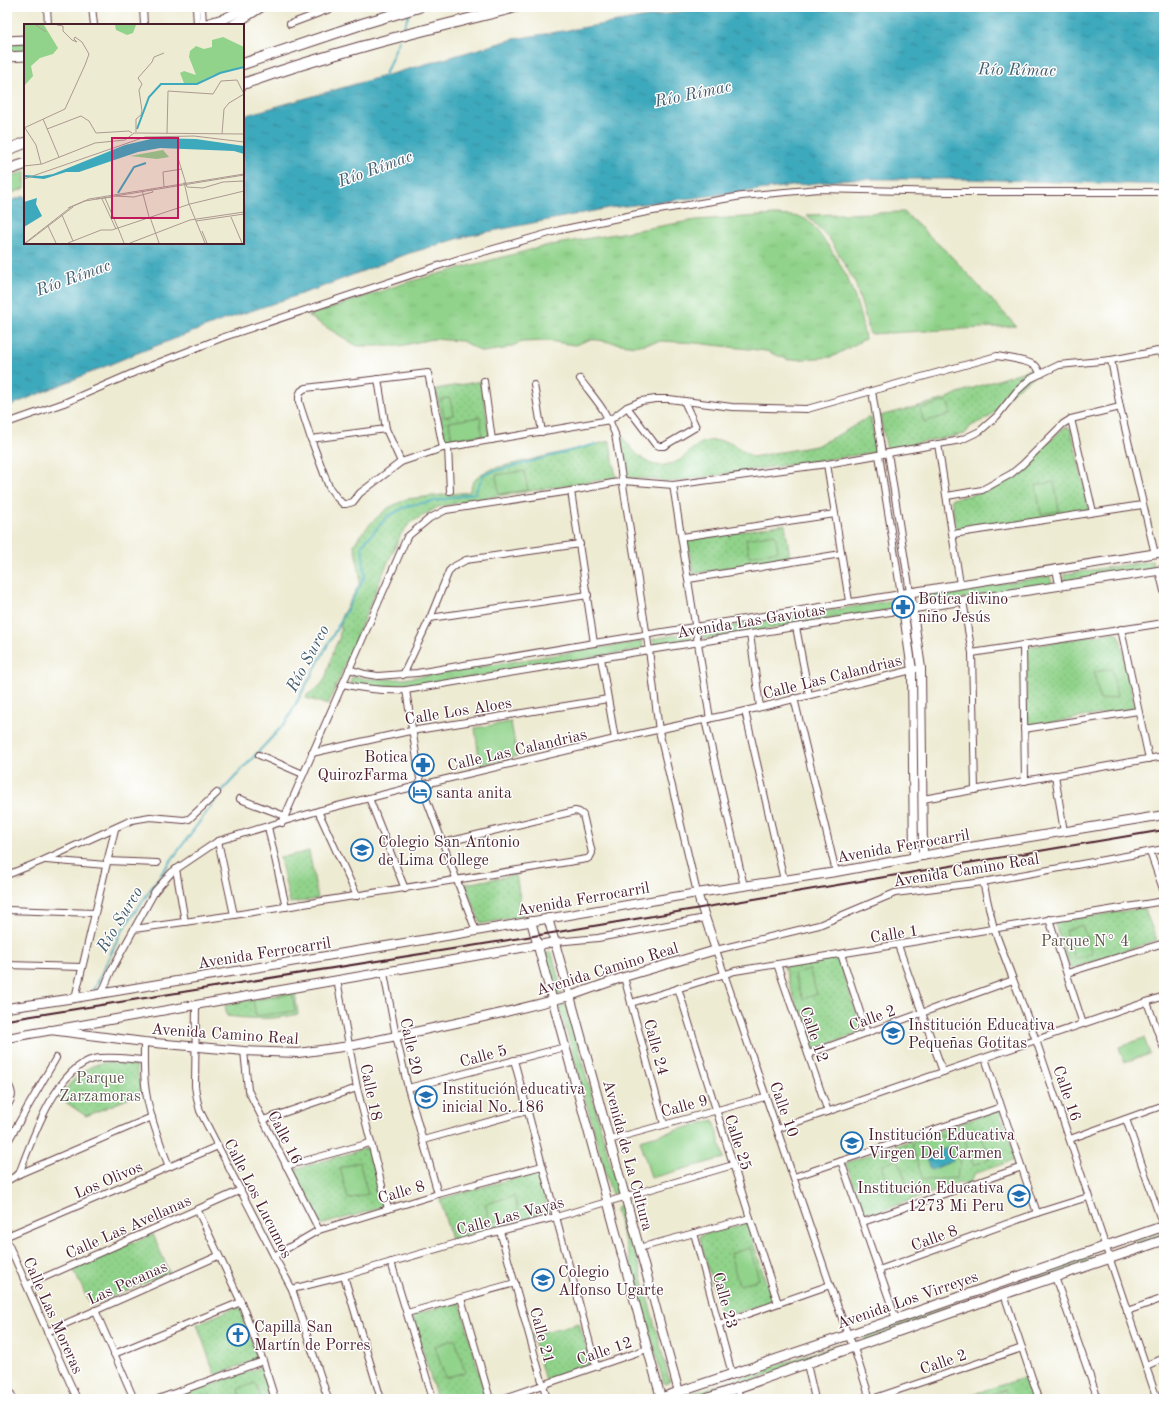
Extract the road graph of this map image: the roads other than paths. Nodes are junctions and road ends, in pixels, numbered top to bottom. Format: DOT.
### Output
graph roads {
  1 [pos="47,7"];
  2 [pos="92,7"];
  3 [pos="143,7"];
  4 [pos="196,7"];
  5 [pos="202,7"];
  6 [pos="247,7"];
  7 [pos="261,7"];
  8 [pos="335,7"];
  9 [pos="419,7"];
  10 [pos="516,7"];
  11 [pos="48,24"];
  12 [pos="94,24"];
  13 [pos="144,24"];
  14 [pos="198,24"];
  15 [pos="203,24"];
  16 [pos="206,24"];
  17 [pos="236,24"];
  18 [pos="290,24"];
  19 [pos="24,40"];
  20 [pos="7,41"];
  21 [pos="24,56"];
  22 [pos="7,58"];
  23 [pos="244,64"];
  24 [pos="244,84"];
  25 [pos="24,143"];
  26 [pos="7,150"];
  27 [pos="24,164"];
  28 [pos="7,170"];
  29 [pos="1164,192"];
  30 [pos="1163,355"];
  31 [pos="1111,360"];
  32 [pos="1041,374"];
  33 [pos="378,379"];
  34 [pos="580,379"];
  35 [pos="484,381"];
  36 [pos="534,385"];
  37 [pos="872,391"];
  38 [pos="684,401"];
  39 [pos="627,407"];
  40 [pos="1120,407"];
  41 [pos="1071,419"];
  42 [pos="610,420"];
  43 [pos="7,423"];
  44 [pos="386,429"];
  45 [pos="542,432"];
  46 [pos="311,439"];
  47 [pos="492,440"];
  48 [pos="938,444"];
  49 [pos="445,448"];
  50 [pos="883,454"];
  51 [pos="401,462"];
  52 [pos="827,464"];
  53 [pos="623,481"];
  54 [pos="673,485"];
  55 [pos="450,491"];
  56 [pos="571,491"];
  57 [pos="947,496"];
  58 [pos="1142,505"];
  59 [pos="1093,512"];
  60 [pos="835,514"];
  61 [pos="953,534"];
  62 [pos="682,537"];
  63 [pos="580,544"];
  64 [pos="1164,552"];
  65 [pos="841,554"];
  66 [pos="1155,554"];
  67 [pos="1056,568"];
  68 [pos="1161,570"];
  69 [pos="689,579"];
  70 [pos="960,584"];
  71 [pos="1059,586"];
  72 [pos="1164,591"];
  73 [pos="910,592"];
  74 [pos="900,594"];
  75 [pos="588,595"];
  76 [pos="848,601"];
  77 [pos="964,601"];
  78 [pos="912,609"];
  79 [pos="903,610"];
  80 [pos="430,618"];
  81 [pos="1164,623"];
  82 [pos="696,626"];
  83 [pos="796,627"];
  84 [pos="1121,629"];
  85 [pos="646,634"];
  86 [pos="750,634"];
  87 [pos="699,642"];
  88 [pos="594,643"];
  89 [pos="1023,645"];
  90 [pos="649,650"];
  91 [pos="972,653"];
  92 [pos="602,658"];
  93 [pos="921,668"];
  94 [pos="350,669"];
  95 [pos="912,670"];
  96 [pos="403,675"];
  97 [pos="343,684"];
  98 [pos="406,690"];
  99 [pos="809,695"];
  100 [pos="794,698"];
  101 [pos="608,699"];
  102 [pos="760,707"];
  103 [pos="745,711"];
  104 [pos="1138,711"];
  105 [pos="708,719"];
  106 [pos="1024,729"];
  107 [pos="412,730"];
  108 [pos="659,730"];
  109 [pos="615,739"];
  110 [pos="312,753"];
  111 [pos="259,755"];
  112 [pos="1164,756"];
  113 [pos="1149,759"];
  114 [pos="303,774"];
  115 [pos="1055,775"];
  116 [pos="1025,781"];
  117 [pos="421,785"];
  118 [pos="975,790"];
  119 [pos="217,793"];
  120 [pos="369,798"];
  121 [pos="240,799"];
  122 [pos="923,799"];
  123 [pos="318,811"];
  124 [pos="1164,815"];
  125 [pos="284,816"];
  126 [pos="282,822"];
  127 [pos="268,827"];
  128 [pos="114,829"];
  129 [pos="1064,832"];
  130 [pos="218,842"];
  131 [pos="443,843"];
  132 [pos="1164,849"];
  133 [pos="1150,852"];
  134 [pos="923,856"];
  135 [pos="914,858"];
  136 [pos="44,860"];
  137 [pos="107,863"];
  138 [pos="157,863"];
  139 [pos="176,869"];
  140 [pos="836,872"];
  141 [pos="7,875"];
  142 [pos="457,880"];
  143 [pos="784,880"];
  144 [pos="983,882"];
  145 [pos="744,886"];
  146 [pos="405,889"];
  147 [pos="1164,892"];
  148 [pos="697,893"];
  149 [pos="357,896"];
  150 [pos="1164,901"];
  151 [pos="286,907"];
  152 [pos="7,910"];
  153 [pos="95,913"];
  154 [pos="234,915"];
  155 [pos="548,918"];
  156 [pos="705,918"];
  157 [pos="1050,919"];
  158 [pos="531,921"];
  159 [pos="185,922"];
  160 [pos="134,929"];
  161 [pos="994,929"];
  162 [pos="476,931"];
  163 [pos="555,942"];
  164 [pos="1164,943"];
  165 [pos="538,945"];
  166 [pos="898,946"];
  167 [pos="716,950"];
  168 [pos="841,954"];
  169 [pos="776,964"];
  170 [pos="7,965"];
  171 [pos="82,967"];
  172 [pos="384,972"];
  173 [pos="1067,973"];
  174 [pos="724,974"];
  175 [pos="624,977"];
  176 [pos="337,980"];
  177 [pos="1013,980"];
  178 [pos="678,988"];
  179 [pos="102,993"];
  180 [pos="570,996"];
  181 [pos="1164,996"];
  182 [pos="75,998"];
  183 [pos="552,1000"];
  184 [pos="1147,1002"];
  185 [pos="631,1003"];
  186 [pos="196,1005"];
  187 [pos="7,1008"];
  188 [pos="921,1013"];
  189 [pos="1083,1024"];
  190 [pos="50,1030"];
  191 [pos="867,1033"];
  192 [pos="396,1036"];
  193 [pos="7,1038"];
  194 [pos="1036,1040"];
  195 [pos="144,1042"];
  196 [pos="350,1046"];
  197 [pos="565,1046"];
  198 [pos="196,1047"];
  199 [pos="1164,1049"];
  200 [pos="244,1051"];
  201 [pos="808,1054"];
  202 [pos="56,1058"];
  203 [pos="985,1058"];
  204 [pos="143,1060"];
  205 [pos="514,1060"];
  206 [pos="943,1072"];
  207 [pos="7,1082"];
  208 [pos="357,1088"];
  209 [pos="408,1088"];
  210 [pos="765,1097"];
  211 [pos="1164,1105"];
  212 [pos="7,1106"];
  213 [pos="1001,1107"];
  214 [pos="716,1110"];
  215 [pos="527,1111"];
  216 [pos="828,1112"];
  217 [pos="152,1117"];
  218 [pos="1126,1119"];
  219 [pos="263,1120"];
  220 [pos="664,1124"];
  221 [pos="778,1129"];
  222 [pos="1070,1139"];
  223 [pos="423,1140"];
  224 [pos="609,1140"];
  225 [pos="7,1143"];
  226 [pos="370,1143"];
  227 [pos="218,1146"];
  228 [pos="841,1161"];
  229 [pos="733,1165"];
  230 [pos="286,1166"];
  231 [pos="542,1166"];
  232 [pos="169,1167"];
  233 [pos="1022,1167"];
  234 [pos="19,1174"];
  235 [pos="794,1177"];
  236 [pos="7,1181"];
  237 [pos="241,1190"];
  238 [pos="438,1194"];
  239 [pos="625,1196"];
  240 [pos="1088,1197"];
  241 [pos="607,1202"];
  242 [pos="197,1209"];
  243 [pos="388,1209"];
  244 [pos="1037,1213"];
  245 [pos="556,1217"];
  246 [pos="750,1218"];
  247 [pos="862,1222"];
  248 [pos="1164,1226"];
  249 [pos="319,1230"];
  250 [pos="500,1231"];
  251 [pos="694,1233"];
  252 [pos="7,1236"];
  253 [pos="1164,1240"];
  254 [pos="7,1241"];
  255 [pos="1106,1246"];
  256 [pos="639,1248"];
  257 [pos="218,1256"];
  258 [pos="274,1256"];
  259 [pos="1110,1258"];
  260 [pos="391,1262"];
  261 [pos="879,1270"];
  262 [pos="344,1276"];
  263 [pos="1055,1277"];
  264 [pos="515,1283"];
  265 [pos="830,1285"];
  266 [pos="26,1286"];
  267 [pos="292,1289"];
  268 [pos="1004,1294"];
  269 [pos="461,1298"];
  270 [pos="1164,1298"];
  271 [pos="241,1302"];
  272 [pos="778,1303"];
  273 [pos="95,1310"];
  274 [pos="1128,1310"];
  275 [pos="407,1313"];
  276 [pos="896,1319"];
  277 [pos="719,1324"];
  278 [pos="47,1332"];
  279 [pos="848,1335"];
  280 [pos="854,1348"];
  281 [pos="1022,1348"];
  282 [pos="647,1349"];
  283 [pos="114,1354"];
  284 [pos="1164,1358"];
  285 [pos="264,1361"];
  286 [pos="807,1364"];
  287 [pos="596,1366"];
  288 [pos="1146,1366"];
  289 [pos="732,1374"];
  290 [pos="543,1385"];
  291 [pos="7,1386"];
  292 [pos="737,1388"];
  293 [pos="680,1395"];
  294 [pos="12,1399"];
  295 [pos="77,1399"];
  296 [pos="134,1399"];
  297 [pos="158,1399"];
  298 [pos="275,1399"];
  299 [pos="328,1399"];
  300 [pos="381,1399"];
  301 [pos="434,1399"];
  302 [pos="490,1399"];
  303 [pos="502,1399"];
  304 [pos="547,1399"];
  305 [pos="660,1399"];
  306 [pos="706,1399"];
  307 [pos="740,1399"];
  308 [pos="815,1399"];
  309 [pos="871,1399"];
  310 [pos="1039,1399"];
  311 [pos="1098,1399"];
  312 [pos="1157,1399"];
  1 -- 11 [label="street"];
  2 -- 12 [label="street"];
  3 -- 13 [label="street"];
  4 -- 14 [label="street"];
  5 -- 15 [label="street"];
  6 -- 16 [label="main road"];
  7 -- 17 [label="main road"];
  8 -- 18 [label="street"];
  9 -- 23 [label="highway"];
  10 -- 24 [label="highway"];
  19 -- 20 [label="main road"];
  21 -- 22 [label="main road"];
  25 -- 26 [label="highway"];
  27 -- 28 [label="highway"];
  29 -- 43 [label="street"];
  30 -- 31 [label="street"];
  31 -- 32 [label="street"];
  31 -- 40 [label="street"];
  32 -- 37 [label="street"];
  32 -- 48 [label="street"];
  33 -- 44 [label="street"];
  33 -- 46 [label="street"];
  33 -- 49 [label="street"];
  34 -- 42 [label="street"];
  35 -- 47 [label="street"];
  36 -- 45 [label="street"];
  37 -- 38 [label="street"];
  37 -- 50 [label="street"];
  38 -- 39 [label="street"];
  38 -- 39 [label="street"];
  39 -- 42 [label="street"];
  40 -- 41 [label="street"];
  40 -- 58 [label="street"];
  41 -- 57 [label="street"];
  41 -- 59 [label="street"];
  42 -- 45 [label="street"];
  42 -- 53 [label="street"];
  44 -- 46 [label="street"];
  44 -- 51 [label="street"];
  45 -- 47 [label="street"];
  46 -- 51 [label="street"];
  47 -- 49 [label="street"];
  48 -- 50 [label="street"];
  48 -- 57 [label="street"];
  49 -- 51 [label="street"];
  49 -- 55 [label="street"];
  50 -- 52 [label="street"];
  50 -- 73 [label="street"];
  50 -- 74 [label="street"];
  52 -- 54 [label="street"];
  52 -- 60 [label="street"];
  53 -- 54 [label="street"];
  53 -- 56 [label="street"];
  53 -- 85 [label="street"];
  54 -- 62 [label="street"];
  56 -- 63 [label="street"];
  56 -- 94 [label="street"];
  57 -- 61 [label="street"];
  58 -- 59 [label="street"];
  58 -- 66 [label="street"];
  59 -- 61 [label="street"];
  60 -- 62 [label="street"];
  60 -- 65 [label="street"];
  61 -- 70 [label="street"];
  62 -- 69 [label="street"];
  63 -- 75 [label="street"];
  63 -- 80 [label="street"];
  64 -- 66 [label="street, Avenida Las Gaviotas"];
  65 -- 69 [label="street"];
  65 -- 76 [label="street"];
  66 -- 67 [label="street, Avenida Las Gaviotas"];
  67 -- 70 [label="street, Avenida Las Gaviotas"];
  67 -- 71 [label="street"];
  68 -- 71 [label="street, Avenida Las Gaviotas"];
  68 -- 72 [label="street"];
  69 -- 82 [label="street"];
  70 -- 73 [label="street, Avenida Las Gaviotas"];
  71 -- 77 [label="street, Avenida Las Gaviotas"];
  73 -- 74 [label="street, Avenida Las Gaviotas"];
  73 -- 78 [label="street"];
  74 -- 76 [label="street, Avenida Las Gaviotas"];
  74 -- 79 [label="street"];
  75 -- 80 [label="street"];
  75 -- 88 [label="street"];
  76 -- 82 [label="street, Avenida Las Gaviotas"];
  77 -- 78 [label="street, Avenida Las Gaviotas"];
  77 -- 91 [label="street"];
  78 -- 79 [label="street, Avenida Las Gaviotas"];
  78 -- 93 [label="street"];
  79 -- 83 [label="street, Avenida Las Gaviotas"];
  79 -- 95 [label="street"];
  80 -- 96 [label="street"];
  81 -- 84 [label="street"];
  82 -- 85 [label="street, Avenida Las Gaviotas"];
  82 -- 87 [label="street"];
  83 -- 86 [label="street, Avenida Las Gaviotas"];
  83 -- 99 [label="street"];
  84 -- 89 [label="street"];
  84 -- 104 [label="street"];
  85 -- 88 [label="street, Avenida Las Gaviotas"];
  85 -- 90 [label="street"];
  86 -- 87 [label="street, Avenida Las Gaviotas"];
  86 -- 102 [label="street"];
  87 -- 90 [label="street, Avenida Las Gaviotas"];
  87 -- 105 [label="street"];
  88 -- 96 [label="street, Avenida Las Gaviotas"];
  89 -- 91 [label="street"];
  89 -- 106 [label="street"];
  90 -- 92 [label="street, Avenida Las Gaviotas"];
  90 -- 108 [label="street"];
  91 -- 118 [label="street"];
  92 -- 98 [label="street, Avenida Las Gaviotas"];
  92 -- 101 [label="street"];
  93 -- 95 [label="street, Calle Las Calandrias"];
  93 -- 122 [label="street"];
  94 -- 96 [label="street, Avenida Las Gaviotas"];
  94 -- 97 [label="street"];
  95 -- 99 [label="street, Calle Las Calandrias"];
  95 -- 135 [label="street"];
  97 -- 98 [label="street, Avenida Las Gaviotas"];
  97 -- 110 [label="street"];
  98 -- 107 [label="street"];
  99 -- 100 [label="street, Calle Las Calandrias"];
  100 -- 102 [label="street, Calle Las Calandrias"];
  100 -- 140 [label="street"];
  101 -- 107 [label="street, Calle Los Aloes"];
  101 -- 109 [label="street"];
  102 -- 103 [label="street, Calle Las Calandrias"];
  103 -- 105 [label="street, Calle Las Calandrias"];
  103 -- 143 [label="street"];
  104 -- 106 [label="street"];
  104 -- 113 [label="street"];
  105 -- 108 [label="street, Calle Las Calandrias"];
  105 -- 145 [label="street"];
  106 -- 116 [label="street"];
  107 -- 110 [label="street, Calle Los Aloes"];
  107 -- 117 [label="street"];
  108 -- 109 [label="street, Calle Las Calandrias"];
  108 -- 148 [label="street"];
  109 -- 117 [label="street, Calle Las Calandrias"];
  110 -- 114 [label="street"];
  111 -- 114 [label="street"];
  112 -- 113 [label="street"];
  113 -- 115 [label="street"];
  114 -- 125 [label="street"];
  115 -- 116 [label="street"];
  115 -- 129 [label="street"];
  116 -- 118 [label="street"];
  117 -- 120 [label="street, Calle Las Calandrias"];
  117 -- 131 [label="street"];
  118 -- 122 [label="street"];
  119 -- 128 [label="street"];
  120 -- 123 [label="street, Calle Las Calandrias"];
  120 -- 146 [label="street"];
  121 -- 125 [label="street"];
  122 -- 134 [label="street"];
  123 -- 126 [label="street, Calle Las Calandrias"];
  123 -- 149 [label="street"];
  124 -- 129 [label="street, Avenida Ferrocarril"];
  125 -- 126 [label="street"];
  126 -- 127 [label="street, Calle Las Calandrias"];
  127 -- 130 [label="street, Calle Las Calandrias"];
  127 -- 151 [label="street"];
  128 -- 136 [label="street"];
  128 -- 137 [label="street"];
  129 -- 134 [label="street, Avenida Ferrocarril"];
  130 -- 139 [label="street, Calle Las Calandrias"];
  130 -- 154 [label="street"];
  131 -- 142 [label="street"];
  131 -- 142 [label="street"];
  132 -- 133 [label="street, Avenida Camino Real"];
  133 -- 144 [label="street, Avenida Camino Real"];
  133 -- 147 [label="street"];
  134 -- 135 [label="street, Avenida Ferrocarril"];
  135 -- 140 [label="street, Avenida Ferrocarril"];
  136 -- 137 [label="street"];
  136 -- 141 [label="street"];
  137 -- 138 [label="street"];
  137 -- 153 [label="street"];
  139 -- 159 [label="street"];
  139 -- 160 [label="street, Calle Las Calandrias"];
  140 -- 143 [label="street, Avenida Ferrocarril"];
  142 -- 146 [label="street"];
  142 -- 162 [label="street"];
  143 -- 145 [label="street, Avenida Ferrocarril"];
  144 -- 161 [label="street, Calle 16"];
  144 -- 167 [label="street, Avenida Camino Real"];
  145 -- 148 [label="street, Avenida Ferrocarril"];
  146 -- 149 [label="street"];
  148 -- 155 [label="street, Avenida Ferrocarril"];
  148 -- 156 [label="street, Calle 10"];
  149 -- 151 [label="street"];
  150 -- 157 [label="street, Calle 1"];
  151 -- 154 [label="street"];
  152 -- 153 [label="street"];
  153 -- 171 [label="street"];
  154 -- 159 [label="street"];
  155 -- 158 [label="street, Avenida Ferrocarril"];
  155 -- 163 [label="street, Avenida de La Cultura"];
  156 -- 163 [label="street"];
  156 -- 167 [label="street, Calle 10"];
  157 -- 161 [label="street, Calle 1"];
  157 -- 173 [label="street"];
  158 -- 162 [label="street, Avenida Ferrocarril"];
  158 -- 165 [label="street, Avenida de La Cultura"];
  159 -- 160 [label="street"];
  160 -- 179 [label="street, Calle Las Calandrias"];
  161 -- 166 [label="street, Calle 1"];
  161 -- 177 [label="street, Calle 16"];
  162 -- 179 [label="street, Avenida Ferrocarril"];
  163 -- 165 [label="street"];
  163 -- 180 [label="street, Avenida de La Cultura"];
  164 -- 173 [label="street"];
  165 -- 172 [label="street"];
  165 -- 183 [label="street, Avenida de La Cultura"];
  166 -- 168 [label="street, Calle 1"];
  166 -- 188 [label="street"];
  167 -- 174 [label="street, Calle 10"];
  167 -- 175 [label="street, Avenida Camino Real"];
  168 -- 169 [label="street, Calle 1"];
  168 -- 191 [label="street"];
  169 -- 174 [label="street, Calle 1"];
  169 -- 201 [label="street, Calle 12"];
  170 -- 171 [label="street"];
  171 -- 182 [label="street"];
  172 -- 176 [label="street"];
  172 -- 192 [label="street, Calle 20"];
  173 -- 189 [label="street"];
  174 -- 178 [label="street, Calle 1"];
  174 -- 210 [label="street, Calle 10"];
  175 -- 180 [label="street, Avenida Camino Real"];
  175 -- 185 [label="street, Calle 24"];
  176 -- 186 [label="street"];
  176 -- 196 [label="street, Calle 18"];
  177 -- 188 [label="street, Calle 2"];
  177 -- 194 [label="street, Calle 16"];
  178 -- 185 [label="street, Calle 1"];
  178 -- 214 [label="street, Calle 25"];
  179 -- 182 [label="street, Avenida Ferrocarril"];
  180 -- 183 [label="street, Avenida Camino Real"];
  180 -- 224 [label="street, Avenida de La Cultura"];
  181 -- 184 [label="street"];
  182 -- 187 [label="street, Avenida Ferrocarril"];
  183 -- 192 [label="street, Avenida Camino Real"];
  183 -- 197 [label="street, Avenida de La Cultura"];
  184 -- 189 [label="street"];
  184 -- 199 [label="street"];
  185 -- 220 [label="street, Calle 24"];
  186 -- 190 [label="street"];
  186 -- 198 [label="street, Calle Los Lucumos"];
  188 -- 191 [label="street, Calle 2"];
  188 -- 206 [label="street"];
  189 -- 194 [label="street"];
  190 -- 193 [label="street"];
  190 -- 195 [label="street, Avenida Camino Real"];
  191 -- 201 [label="street, Calle 2"];
  192 -- 196 [label="street, Avenida Camino Real"];
  192 -- 209 [label="street, Calle 20"];
  194 -- 203 [label="street"];
  194 -- 222 [label="street, Calle 16"];
  195 -- 198 [label="street, Avenida Camino Real"];
  195 -- 204 [label="street"];
  196 -- 200 [label="street, Avenida Camino Real"];
  196 -- 208 [label="street, Calle 18"];
  197 -- 205 [label="street, Calle 5"];
  197 -- 241 [label="street, Avenida de La Cultura"];
  198 -- 200 [label="street, Avenida Camino Real"];
  198 -- 227 [label="street, Calle Los Lucumos"];
  200 -- 219 [label="street, Calle 16"];
  201 -- 216 [label="street, Calle 12"];
  202 -- 225 [label="street"];
  203 -- 206 [label="street"];
  203 -- 213 [label="street"];
  204 -- 217 [label="street"];
  204 -- 234 [label="street"];
  205 -- 209 [label="street, Calle 5"];
  205 -- 215 [label="street"];
  206 -- 216 [label="street"];
  207 -- 212 [label="street"];
  208 -- 219 [label="street"];
  208 -- 226 [label="street, Calle 18"];
  209 -- 223 [label="street, Calle 20"];
  210 -- 214 [label="street, Calle 9"];
  210 -- 221 [label="street, Calle 10"];
  211 -- 218 [label="street"];
  213 -- 228 [label="street"];
  213 -- 233 [label="street"];
  214 -- 220 [label="street, Calle 9"];
  214 -- 229 [label="street, Calle 25"];
  215 -- 223 [label="street"];
  215 -- 231 [label="street"];
  216 -- 221 [label="street"];
  217 -- 232 [label="street"];
  217 -- 234 [label="street"];
  218 -- 222 [label="street"];
  218 -- 248 [label="street"];
  219 -- 230 [label="street, Calle 16"];
  220 -- 224 [label="street, Calle 9"];
  221 -- 235 [label="street, Calle 10"];
  222 -- 240 [label="street, Calle 16"];
  223 -- 238 [label="street, Calle 20"];
  224 -- 239 [label="street, Avenida de La Cultura"];
  226 -- 230 [label="street"];
  226 -- 243 [label="street, Calle 18"];
  227 -- 232 [label="street, Los Olivos"];
  227 -- 237 [label="street, Calle Los Lucumos"];
  228 -- 235 [label="street"];
  228 -- 247 [label="street"];
  229 -- 239 [label="street, Calle Las Vayas"];
  229 -- 246 [label="street, Calle 25"];
  230 -- 249 [label="street, Calle 16"];
  231 -- 238 [label="street, Calle 8"];
  231 -- 245 [label="street"];
  232 -- 252 [label="street, Los Olivos"];
  233 -- 244 [label="street"];
  233 -- 247 [label="street"];
  234 -- 236 [label="street"];
  235 -- 265 [label="street, Calle 10"];
  237 -- 242 [label="street, Calle Las Avellanas"];
  237 -- 258 [label="street, Calle Los Lucumos"];
  238 -- 243 [label="street, Calle 8"];
  239 -- 241 [label="street, Calle Las Vayas"];
  239 -- 256 [label="street, Avenida de La Cultura"];
  240 -- 244 [label="street, Calle 8"];
  240 -- 255 [label="street, Calle 16"];
  241 -- 245 [label="street, Calle Las Vayas"];
  241 -- 282 [label="street, Avenida de La Cultura"];
  242 -- 257 [label="street"];
  242 -- 266 [label="street, Calle Las Avellanas"];
  243 -- 249 [label="street, Calle 8"];
  244 -- 261 [label="street, Calle 8"];
  245 -- 250 [label="street, Calle Las Vayas"];
  245 -- 287 [label="street"];
  246 -- 251 [label="street"];
  246 -- 272 [label="street, Calle 25"];
  247 -- 261 [label="street"];
  248 -- 255 [label="main road, Avenida Los Virreyes"];
  249 -- 258 [label="street, Calle 8"];
  250 -- 260 [label="street, Calle Las Vayas"];
  250 -- 264 [label="street, Calle 21"];
  251 -- 256 [label="street"];
  251 -- 277 [label="street, Calle 23"];
  253 -- 259 [label="main road, Avenida Los Virreyes"];
  254 -- 266 [label="street, Calle Las Moreras"];
  255 -- 259 [label="street, Calle 16"];
  255 -- 276 [label="main road, Avenida Los Virreyes"];
  256 -- 293 [label="street, Avenida de La Cultura"];
  257 -- 271 [label="street"];
  257 -- 273 [label="street, Las Pecanas"];
  258 -- 267 [label="street, Calle Los Lucumos"];
  259 -- 263 [label="main road, Avenida Los Virreyes"];
  259 -- 274 [label="street, Calle 16"];
  260 -- 262 [label="street, Calle Las Vayas"];
  260 -- 275 [label="street"];
  261 -- 276 [label="street"];
  262 -- 267 [label="street, Calle Las Vayas"];
  262 -- 300 [label="street"];
  263 -- 268 [label="main road, Avenida Los Virreyes"];
  263 -- 311 [label="street"];
  264 -- 269 [label="street"];
  264 -- 290 [label="street, Calle 21"];
  265 -- 272 [label="street"];
  265 -- 279 [label="street, Calle 10"];
  266 -- 278 [label="street, Calle Las Moreras"];
  267 -- 299 [label="street, Calle Los Lucumos"];
  268 -- 280 [label="main road, Avenida Los Virreyes"];
  268 -- 281 [label="street"];
  269 -- 275 [label="street"];
  269 -- 302 [label="street"];
  270 -- 274 [label="street"];
  271 -- 283 [label="street"];
  271 -- 285 [label="street"];
  272 -- 277 [label="street"];
  273 -- 278 [label="street, Las Pecanas"];
  273 -- 283 [label="street"];
  274 -- 288 [label="street, Calle 16"];
  275 -- 301 [label="street"];
  276 -- 279 [label="main road, Avenida Los Virreyes"];
  277 -- 289 [label="street, Calle 23"];
  278 -- 295 [label="street, Calle Las Moreras"];
  279 -- 280 [label="street, Calle 10"];
  279 -- 289 [label="main road, Avenida Los Virreyes"];
  280 -- 286 [label="main road, Avenida Los Virreyes"];
  280 -- 309 [label="street, Calle 10"];
  281 -- 309 [label="street, Calle 2"];
  281 -- 310 [label="street"];
  282 -- 287 [label="street, Calle 12"];
  282 -- 305 [label="street, Avenida de La Cultura"];
  283 -- 296 [label="street"];
  284 -- 288 [label="street"];
  285 -- 297 [label="street"];
  285 -- 298 [label="street"];
  286 -- 292 [label="main road, Avenida Los Virreyes"];
  286 -- 308 [label="street"];
  287 -- 290 [label="street, Calle 12"];
  288 -- 312 [label="street, Calle 16"];
  289 -- 293 [label="main road, Avenida Los Virreyes"];
  290 -- 303 [label="street, Calle 12"];
  290 -- 304 [label="street, Calle 21"];
  291 -- 294 [label="street"];
  292 -- 306 [label="main road, Avenida Los Virreyes"];
  292 -- 307 [label="street"];
  293 -- 305 [label="main road, Avenida Los Virreyes"];
}
